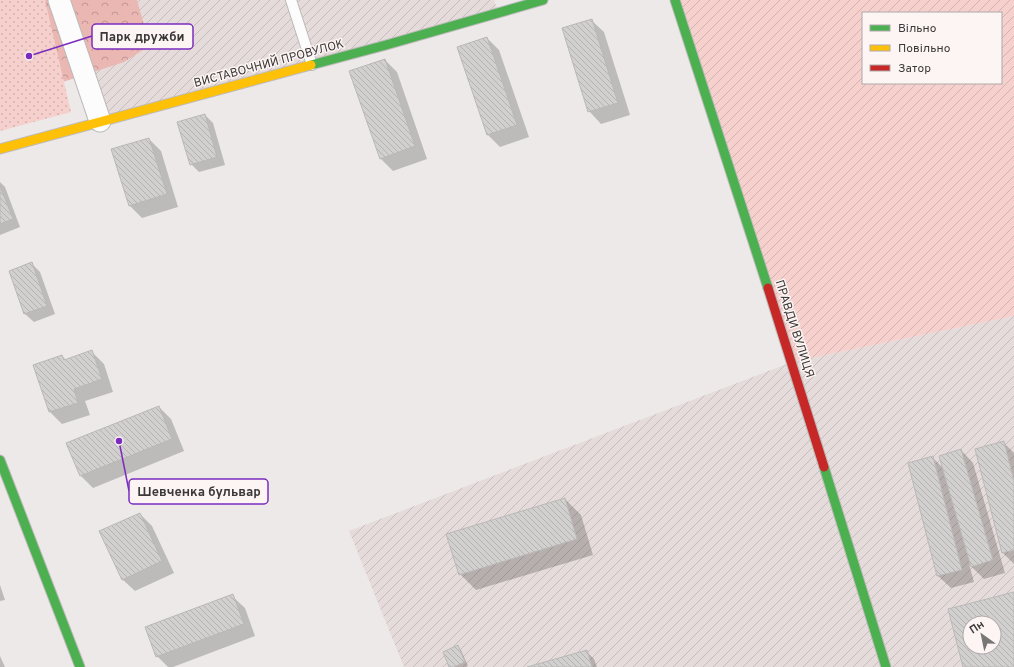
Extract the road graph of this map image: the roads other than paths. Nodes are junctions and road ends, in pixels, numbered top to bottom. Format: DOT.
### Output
graph roads {
  1 [pos="59,0"];
  2 [pos="291,0"];
  3 [pos="543,0"];
  4 [pos="675,0"];
  5 [pos="312,65"];
  6 [pos="100,121"];
  7 [pos="0,149"];
  8 [pos="0,460"];
  9 [pos="80,667"];
  10 [pos="886,667"];
  1 -- 6 [label="street"];
  2 -- 5 [label="lane"];
  3 -- 5 [label="street, ВИСТАВОЧНИЙ ПРОВУЛОК"];
  4 -- 10 [label="street, ПРАВДИ ВУЛИЦЯ"];
  5 -- 6 [label="street, ВИСТАВОЧНИЙ ПРОВУЛОК"];
  6 -- 7 [label="street, ВИСТАВОЧНИЙ ПРОВУЛОК"];
  8 -- 9 [label="street"];
}
